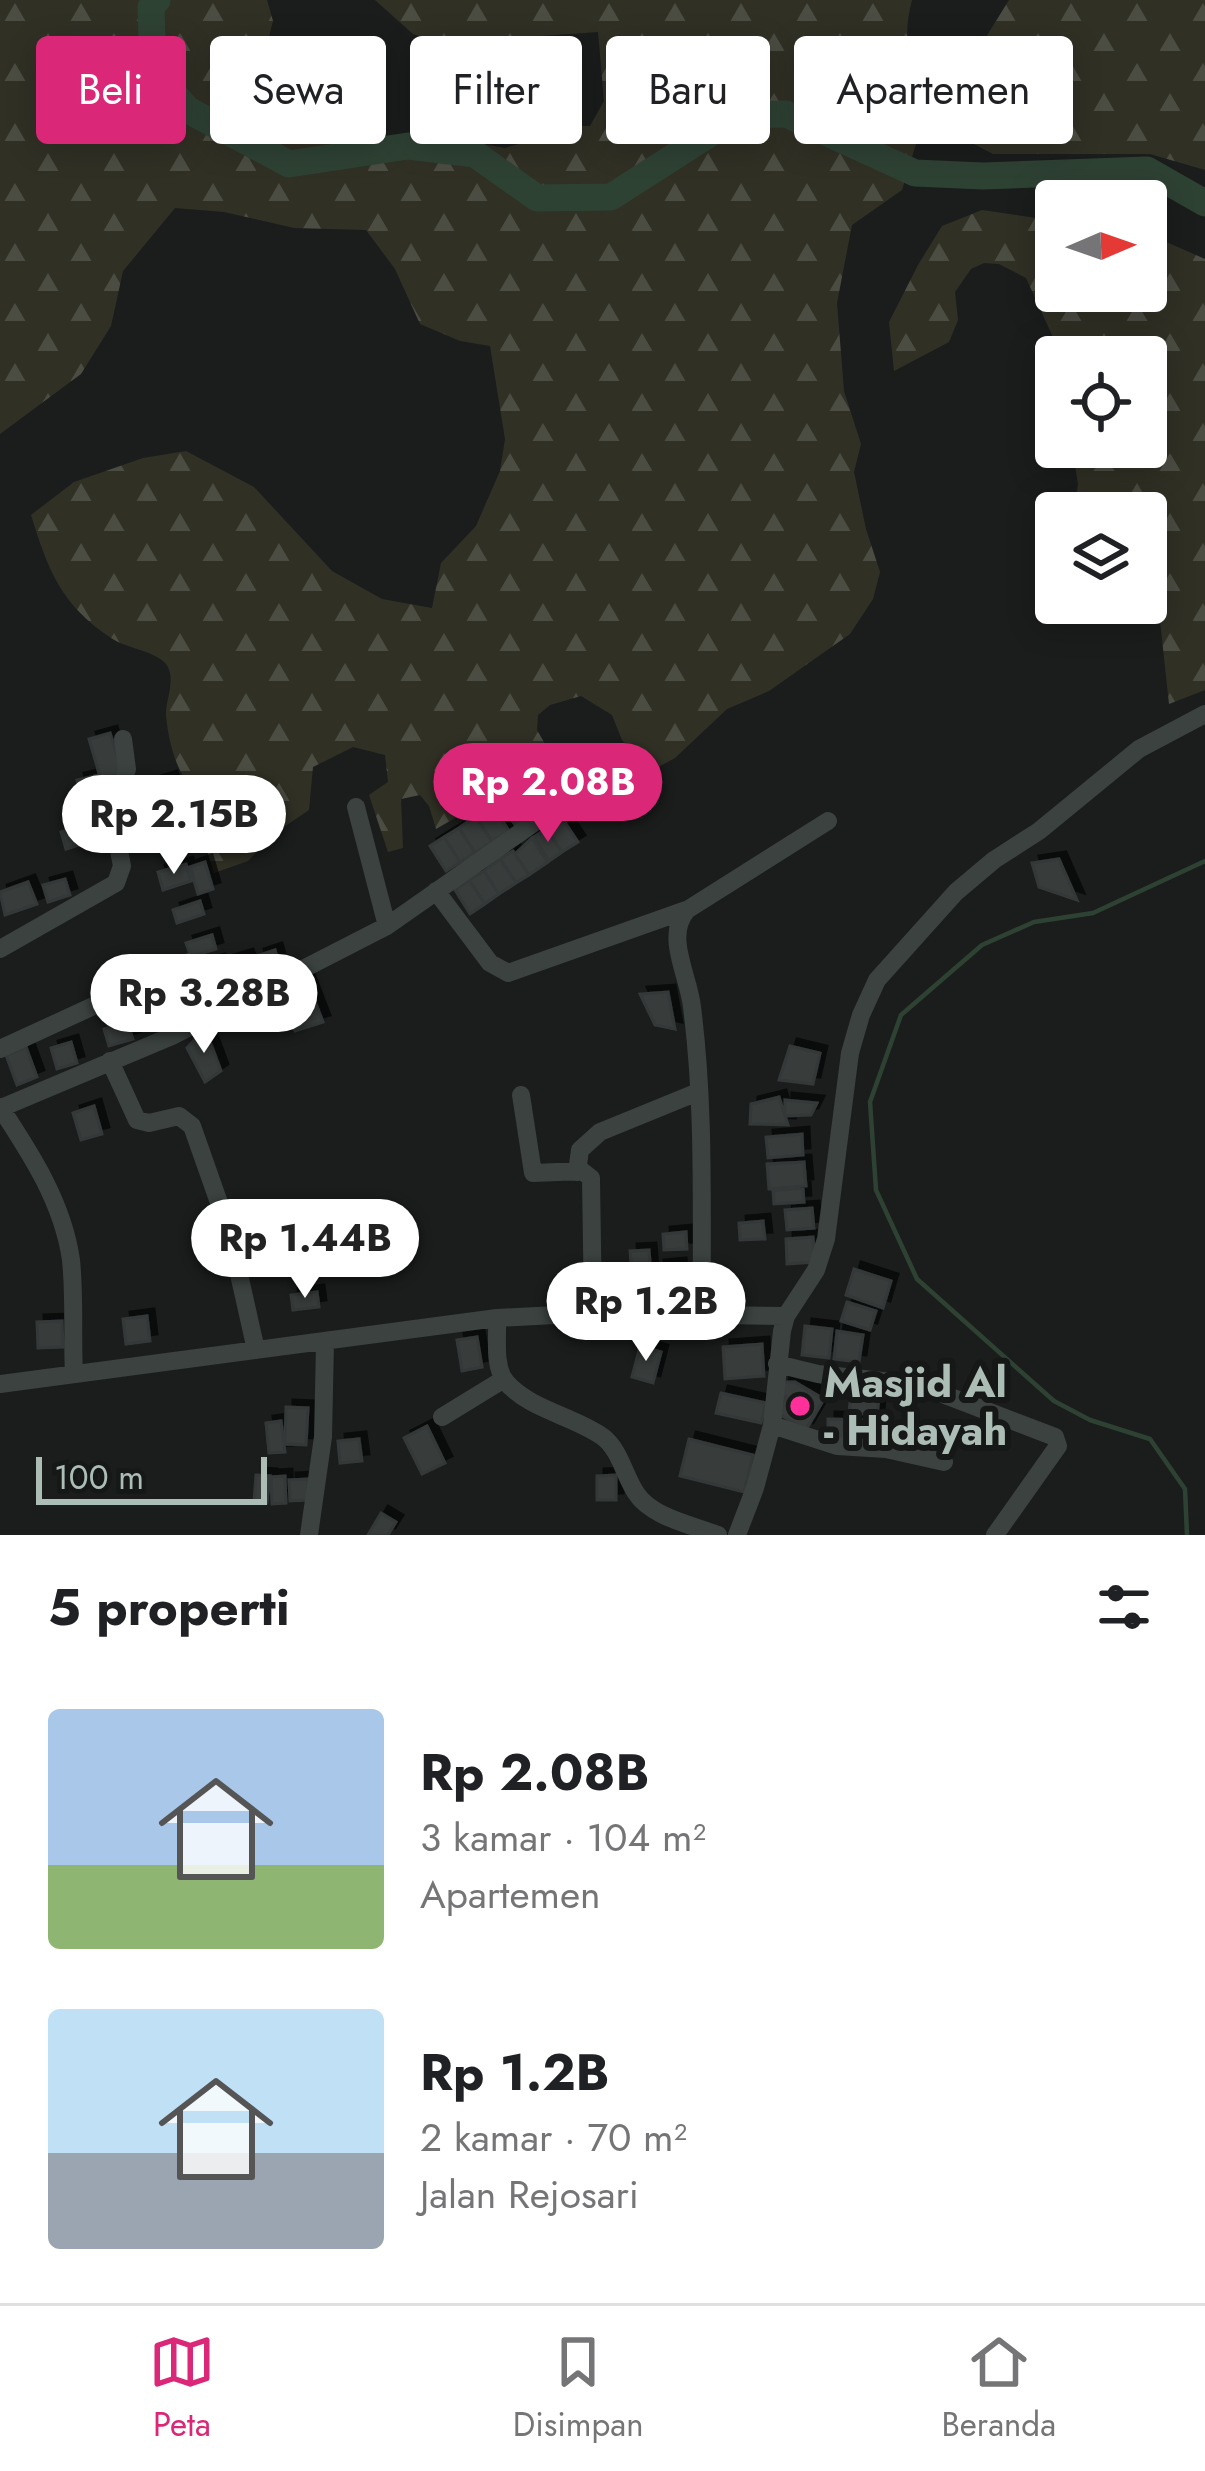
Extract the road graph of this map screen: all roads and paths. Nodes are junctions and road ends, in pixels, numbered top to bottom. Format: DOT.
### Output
graph roads {
  1 [pos="1205,714"];
  2 [pos="123,739"];
  3 [pos="568,799"];
  4 [pos="356,807"];
  5 [pos="829,821"];
  6 [pos="436,891"];
  7 [pos="687,910"];
  8 [pos="387,926"];
  9 [pos="0,949"];
  10 [pos="189,962"];
  11 [pos="0,1048"];
  12 [pos="110,1060"];
  13 [pos="698,1092"];
  14 [pos="520,1095"];
  15 [pos="0,1107"];
  16 [pos="577,1172"];
  17 [pos="593,1313"];
  18 [pos="702,1313"];
  19 [pos="787,1316"];
  20 [pos="497,1318"];
  21 [pos="325,1343"];
  22 [pos="256,1349"];
  23 [pos="777,1364"];
  24 [pos="74,1374"];
  25 [pos="504,1379"];
  26 [pos="0,1384"];
  27 [pos="442,1417"];
  28 [pos="772,1425"];
  29 [pos="944,1462"];
  30 [pos="1000,1530"];
  31 [pos="308,1535"];
  32 [pos="718,1535"];
  33 [pos="737,1535"];
  1 -- 19 [label="street"];
  2 -- 9 [label="street"];
  3 -- 6 [label="street"];
  4 -- 8 [label="street"];
  5 -- 7 [label="street"];
  6 -- 7 [label="street"];
  6 -- 8 [label="street"];
  7 -- 13 [label="street"];
  8 -- 12 [label="street"];
  10 -- 11 [label="street"];
  12 -- 15 [label="street"];
  12 -- 22 [label="street"];
  13 -- 16 [label="street"];
  13 -- 18 [label="street"];
  14 -- 16 [label="street"];
  15 -- 24 [label="street"];
  16 -- 17 [label="street"];
  17 -- 18 [label="street"];
  17 -- 20 [label="street"];
  18 -- 19 [label="street"];
  19 -- 23 [label="street"];
  20 -- 21 [label="street"];
  20 -- 25 [label="street"];
  21 -- 22 [label="street"];
  21 -- 31 [label="street"];
  22 -- 24 [label="street"];
  23 -- 28 [label="street"];
  23 -- 30 [label="street"];
  24 -- 26 [label="street"];
  25 -- 27 [label="street"];
  25 -- 32 [label="street"];
  28 -- 29 [label="street"];
  28 -- 33 [label="street"];
}
